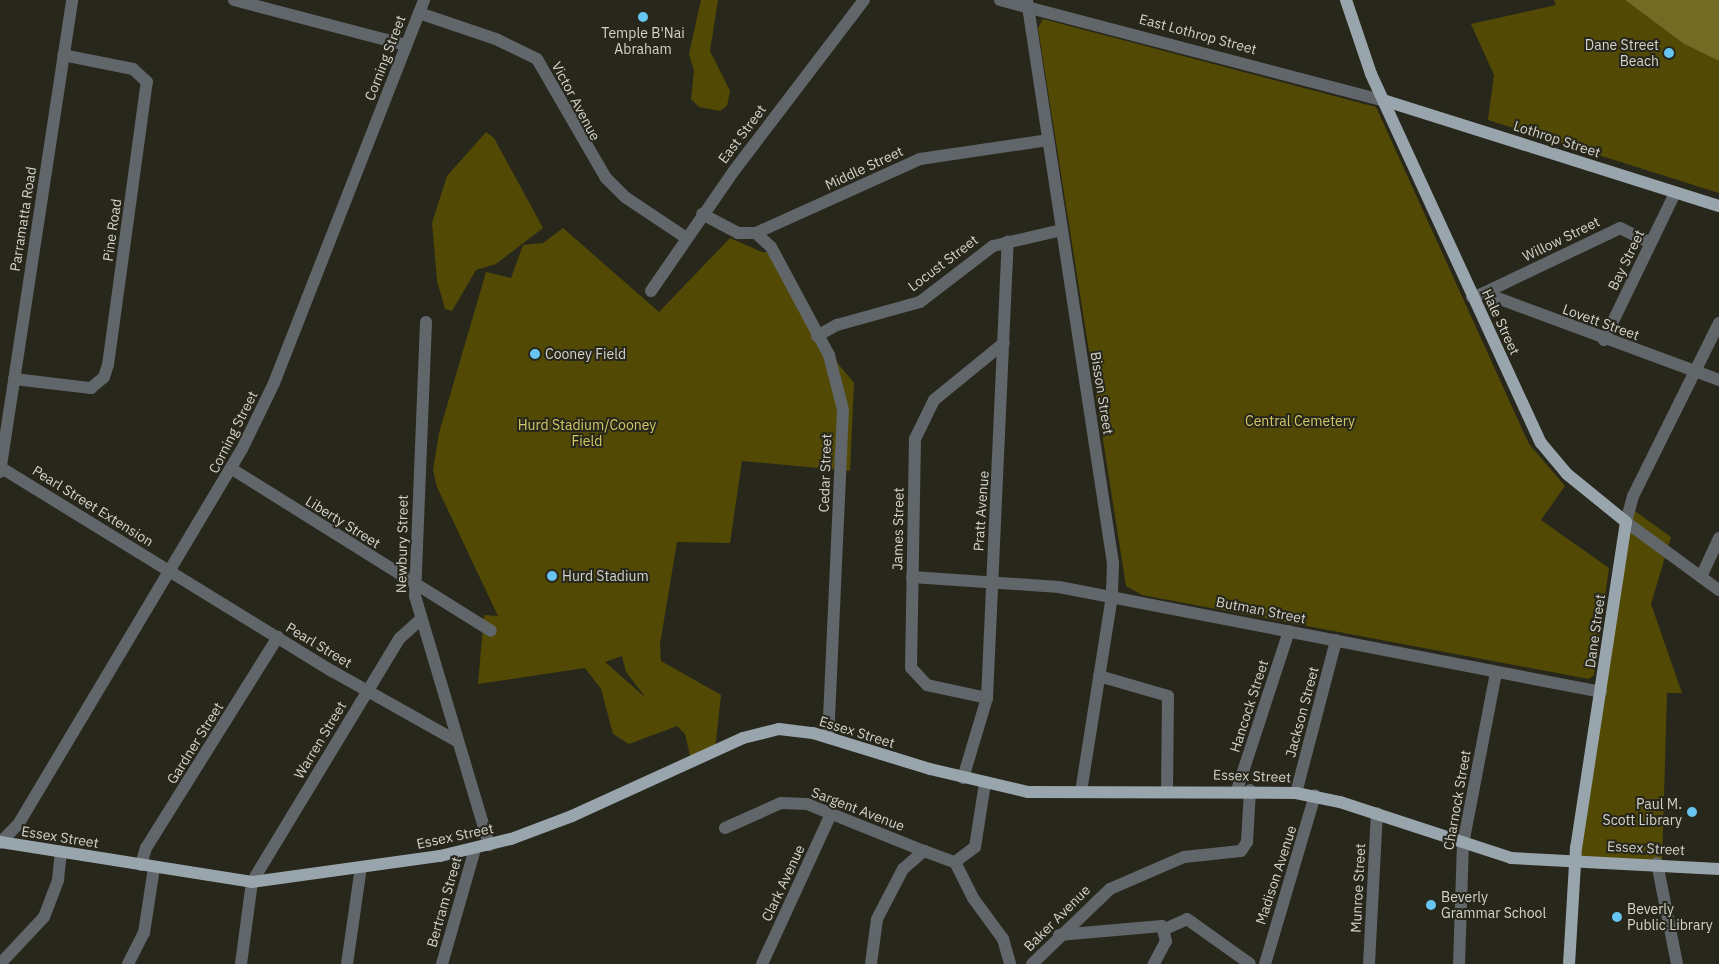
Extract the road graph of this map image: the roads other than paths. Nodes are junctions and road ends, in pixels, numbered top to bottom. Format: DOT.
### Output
graph roads {
  1 [pos="72,0"];
  2 [pos="234,0"];
  3 [pos="424,0"];
  4 [pos="864,0"];
  5 [pos="1000,0"];
  6 [pos="1346,0"];
  7 [pos="1028,4"];
  8 [pos="419,13"];
  9 [pos="406,45"];
  10 [pos="64,55"];
  11 [pos="1386,101"];
  12 [pos="1048,140"];
  13 [pos="1675,192"];
  14 [pos="1719,206"];
  15 [pos="702,214"];
  16 [pos="1062,230"];
  17 [pos="756,233"];
  18 [pos="685,237"];
  19 [pos="1008,241"];
  20 [pos="1651,243"];
  21 [pos="651,291"];
  22 [pos="1478,295"];
  23 [pos="426,322"];
  24 [pos="1719,323"];
  25 [pos="817,336"];
  26 [pos="1604,340"];
  27 [pos="1004,344"];
  28 [pos="1694,371"];
  29 [pos="14,379"];
  30 [pos="1719,380"];
  31 [pos="0,469"];
  32 [pos="232,469"];
  33 [pos="1626,522"];
  34 [pos="1719,538"];
  35 [pos="170,572"];
  36 [pos="912,577"];
  37 [pos="1701,577"];
  38 [pos="992,581"];
  39 [pos="414,584"];
  40 [pos="1719,590"];
  41 [pos="1112,596"];
  42 [pos="421,619"];
  43 [pos="491,631"];
  44 [pos="1289,631"];
  45 [pos="278,637"];
  46 [pos="1336,640"];
  47 [pos="1496,672"];
  48 [pos="1099,676"];
  49 [pos="367,691"];
  50 [pos="1601,692"];
  51 [pos="987,698"];
  52 [pos="828,738"];
  53 [pos="455,740"];
  54 [pos="963,778"];
  55 [pos="985,784"];
  56 [pos="1166,790"];
  57 [pos="1244,790"];
  58 [pos="1081,791"];
  59 [pos="1296,793"];
  60 [pos="1315,795"];
  61 [pos="1377,813"];
  62 [pos="831,814"];
  63 [pos="725,828"];
  64 [pos="0,842"];
  65 [pos="1463,844"];
  66 [pos="489,845"];
  67 [pos="475,849"];
  68 [pos="924,851"];
  69 [pos="61,852"];
  70 [pos="1575,860"];
  71 [pos="955,862"];
  72 [pos="1657,863"];
  73 [pos="147,866"];
  74 [pos="361,867"];
  75 [pos="1719,868"];
  76 [pos="252,882"];
  77 [pos="1165,929"];
  78 [pos="1059,935"];
  79 [pos="0,964"];
  80 [pos="128,964"];
  81 [pos="241,964"];
  82 [pos="346,964"];
  83 [pos="442,964"];
  84 [pos="762,964"];
  85 [pos="871,964"];
  86 [pos="1010,964"];
  87 [pos="1032,964"];
  88 [pos="1154,964"];
  89 [pos="1250,964"];
  90 [pos="1265,964"];
  91 [pos="1369,964"];
  92 [pos="1459,964"];
  93 [pos="1569,964"];
  94 [pos="1677,964"];
  1 -- 10 [label="street, Parramatta Road"];
  2 -- 9 [label="street"];
  3 -- 8 [label="street, Corning Street"];
  4 -- 15 [label="street, East Street"];
  5 -- 7 [label="street, East Lothrop Street"];
  6 -- 11 [label="main road, Hale Street"];
  7 -- 11 [label="street, East Lothrop Street"];
  7 -- 12 [label="street, Bisson Street"];
  8 -- 9 [label="street, Corning Street"];
  8 -- 18 [label="street, Victor Avenue"];
  9 -- 32 [label="street, Corning Street"];
  10 -- 29 [label="street, Parramatta Road"];
  10 -- 29 [label="street, Pine Road"];
  11 -- 13 [label="main road, Lothrop Street"];
  11 -- 22 [label="main road, Hale Street"];
  12 -- 16 [label="street, Bisson Street"];
  12 -- 17 [label="street, Middle Street"];
  13 -- 14 [label="main road, Lothrop Street"];
  13 -- 20 [label="street, Bay Street"];
  15 -- 17 [label="street"];
  15 -- 18 [label="street, East Street"];
  16 -- 19 [label="street, Locust Street"];
  16 -- 41 [label="street, Bisson Street"];
  17 -- 25 [label="street, Cedar Street"];
  18 -- 21 [label="street, East Street"];
  19 -- 25 [label="street, Locust Street"];
  19 -- 27 [label="street, Pratt Avenue"];
  20 -- 22 [label="street, Willow Street"];
  20 -- 26 [label="street, Bay Street"];
  22 -- 26 [label="street, Lovett Street"];
  22 -- 33 [label="main road, Hale Street"];
  23 -- 39 [label="street, Newbury Street"];
  24 -- 28 [label="street, Dane Street"];
  25 -- 52 [label="street, Cedar Street"];
  26 -- 28 [label="street, Lovett Street"];
  27 -- 36 [label="street, James Street"];
  27 -- 38 [label="street, Pratt Avenue"];
  28 -- 30 [label="street, Lovett Street"];
  28 -- 33 [label="street, Dane Street"];
  29 -- 31 [label="street, Parramatta Road"];
  31 -- 35 [label="street, Pearl Street Extension"];
  32 -- 35 [label="street, Corning Street"];
  32 -- 39 [label="street, Liberty Street"];
  33 -- 37 [label="street, Hale Street"];
  33 -- 50 [label="main road, Dane Street"];
  34 -- 37 [label="street"];
  35 -- 45 [label="street, Pearl Street"];
  35 -- 64 [label="street, Corning Street"];
  36 -- 38 [label="street, Butman Street"];
  36 -- 51 [label="street, James Street"];
  37 -- 40 [label="street, Hale Street"];
  38 -- 41 [label="street, Butman Street"];
  38 -- 51 [label="street, Pratt Avenue"];
  39 -- 42 [label="street, Newbury Street"];
  39 -- 43 [label="street, Liberty Street"];
  41 -- 44 [label="street, Butman Street"];
  41 -- 48 [label="street, Bisson Street"];
  42 -- 49 [label="street, Warren Street"];
  42 -- 53 [label="street, Newbury Street"];
  44 -- 46 [label="street, Butman Street"];
  44 -- 57 [label="street, Hancock Street"];
  45 -- 49 [label="street, Pearl Street"];
  45 -- 73 [label="street, Gardner Street"];
  46 -- 47 [label="street, Butman Street"];
  46 -- 59 [label="street, Jackson Street"];
  47 -- 50 [label="street, Butman Street"];
  47 -- 65 [label="street, Charnock Street"];
  48 -- 56 [label="street"];
  48 -- 58 [label="street, Bisson Street"];
  49 -- 53 [label="street, Pearl Street"];
  49 -- 76 [label="street, Warren Street"];
  50 -- 70 [label="main road, Dane Street"];
  51 -- 54 [label="street, Pratt Avenue"];
  52 -- 54 [label="main road, Essex Street"];
  52 -- 66 [label="main road, Essex Street"];
  53 -- 66 [label="street, Newbury Street"];
  54 -- 55 [label="main road, Essex Street"];
  55 -- 58 [label="main road, Essex Street"];
  55 -- 71 [label="street"];
  56 -- 57 [label="main road, Essex Street"];
  56 -- 58 [label="main road, Essex Street"];
  57 -- 59 [label="main road, Essex Street"];
  57 -- 78 [label="street, Baker Avenue"];
  59 -- 60 [label="main road, Essex Street"];
  60 -- 61 [label="main road, Essex Street"];
  60 -- 90 [label="street, Madison Avenue"];
  61 -- 65 [label="main road, Essex Street"];
  61 -- 91 [label="street, Munroe Street"];
  62 -- 63 [label="street, Sargent Avenue"];
  62 -- 68 [label="street, Sargent Avenue"];
  62 -- 84 [label="street, Clark Avenue"];
  64 -- 69 [label="main road, Essex Street"];
  65 -- 70 [label="main road, Essex Street"];
  65 -- 92 [label="street, Charnock Street"];
  66 -- 67 [label="main road, Essex Street"];
  67 -- 74 [label="main road, Essex Street"];
  67 -- 83 [label="street, Bertram Street"];
  68 -- 71 [label="street, Sargent Avenue"];
  68 -- 85 [label="street"];
  69 -- 73 [label="main road, Essex Street"];
  69 -- 79 [label="street"];
  70 -- 72 [label="main road, Essex Street"];
  70 -- 93 [label="main road, Dane Street"];
  71 -- 86 [label="street"];
  72 -- 75 [label="main road, Essex Street"];
  72 -- 94 [label="street"];
  73 -- 76 [label="main road, Essex Street"];
  73 -- 80 [label="street, Gardner Street"];
  74 -- 76 [label="main road, Essex Street"];
  74 -- 82 [label="street"];
  76 -- 81 [label="street"];
  77 -- 78 [label="street"];
  77 -- 88 [label="street"];
  77 -- 89 [label="street"];
  78 -- 87 [label="street, Baker Avenue"];
}
